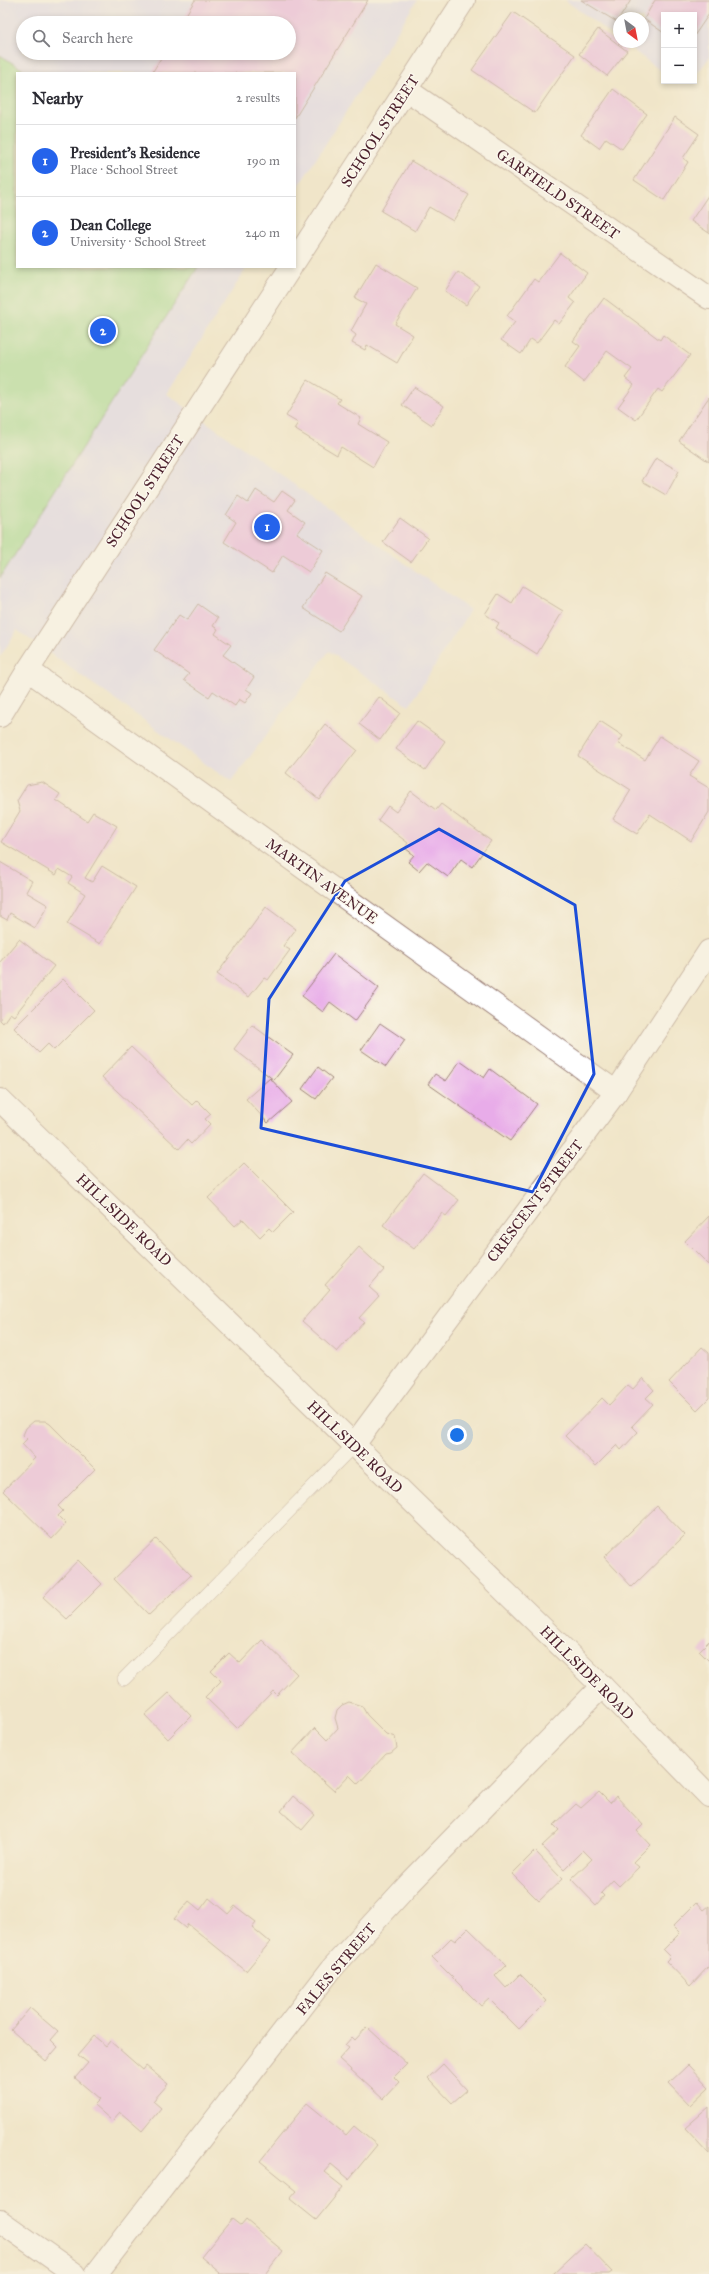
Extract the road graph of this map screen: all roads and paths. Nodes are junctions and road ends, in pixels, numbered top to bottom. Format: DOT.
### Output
graph roads {
  1 [pos="464,0"];
  2 [pos="407,90"];
  3 [pos="296,259"];
  4 [pos="290,268"];
  5 [pos="709,298"];
  6 [pos="28,670"];
  7 [pos="0,716"];
  8 [pos="709,951"];
  9 [pos="616,1092"];
  10 [pos="0,1100"];
  11 [pos="353,1446"];
  12 [pos="124,1679"];
  13 [pos="602,1686"];
  14 [pos="709,1796"];
  15 [pos="0,2221"];
  16 [pos="76,2274"];
  17 [pos="96,2274"];
  1 -- 2 [label="street, SCHOOL STREET"];
  2 -- 3 [label="street, SCHOOL STREET"];
  2 -- 5 [label="street, GARFIELD STREET"];
  4 -- 6 [label="street, SCHOOL STREET"];
  6 -- 7 [label="street, SCHOOL STREET"];
  6 -- 9 [label="street, MARTIN AVENUE"];
  8 -- 9 [label="street, CRESCENT STREET"];
  9 -- 11 [label="street, CRESCENT STREET"];
  10 -- 11 [label="street, HILLSIDE ROAD"];
  11 -- 12 [label="lane"];
  11 -- 13 [label="street, HILLSIDE ROAD"];
  13 -- 14 [label="street, HILLSIDE ROAD"];
  13 -- 17 [label="street, FALES STREET"];
  15 -- 16 [label="street"];
}
